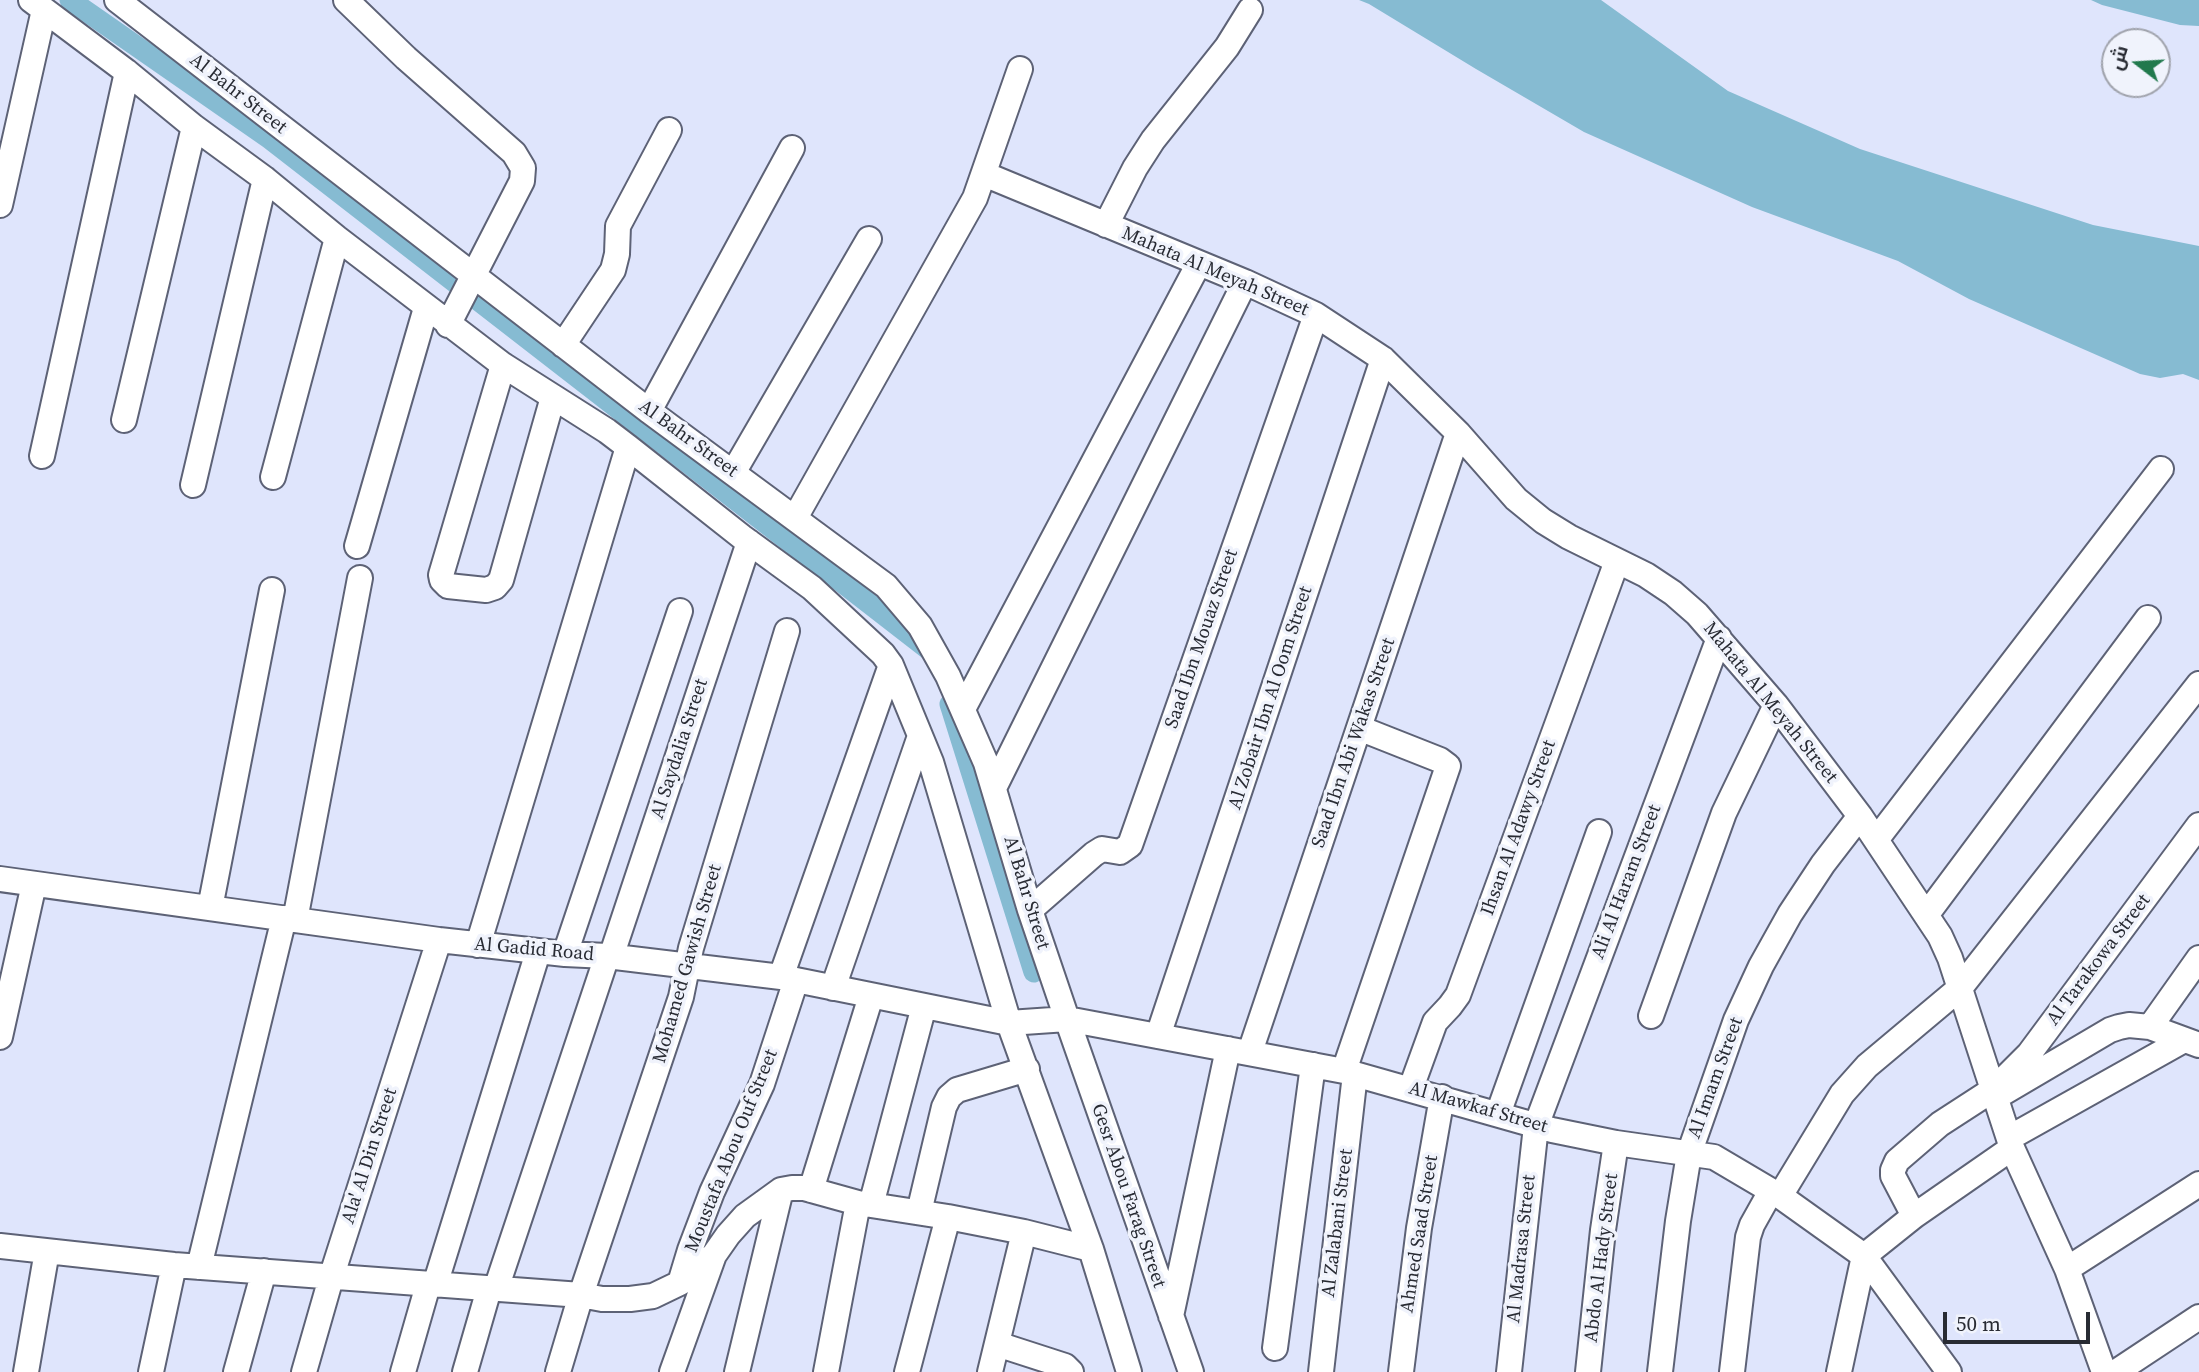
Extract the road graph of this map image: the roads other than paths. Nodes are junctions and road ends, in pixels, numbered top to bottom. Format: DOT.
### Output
graph roads {
  1 [pos="117,0"];
  2 [pos="346,0"];
  3 [pos="37,5"];
  4 [pos="1250,10"];
  5 [pos="1020,69"];
  6 [pos="127,72"];
  7 [pos="194,127"];
  8 [pos="668,130"];
  9 [pos="792,148"];
  10 [pos="984,174"];
  11 [pos="265,179"];
  12 [pos="0,205"];
  13 [pos="1106,225"];
  14 [pos="337,238"];
  15 [pos="869,239"];
  16 [pos="1199,263"];
  17 [pos="473,275"];
  18 [pos="1245,282"];
  19 [pos="426,308"];
  20 [pos="1316,315"];
  21 [pos="448,324"];
  22 [pos="563,345"];
  23 [pos="1383,359"];
  24 [pos="503,366"];
  25 [pos="554,397"];
  26 [pos="649,411"];
  27 [pos="124,421"];
  28 [pos="1458,433"];
  29 [pos="628,447"];
  30 [pos="42,456"];
  31 [pos="2161,469"];
  32 [pos="733,473"];
  33 [pos="273,477"];
  34 [pos="193,485"];
  35 [pos="795,518"];
  36 [pos="749,542"];
  37 [pos="357,546"];
  38 [pos="1617,561"];
  39 [pos="360,578"];
  40 [pos="272,590"];
  41 [pos="680,611"];
  42 [pos="2148,618"];
  43 [pos="787,631"];
  44 [pos="1719,638"];
  45 [pos="891,664"];
  46 [pos="2199,684"];
  47 [pos="1776,705"];
  48 [pos="963,709"];
  49 [pos="1359,728"];
  50 [pos="920,736"];
  51 [pos="994,788"];
  52 [pos="1860,816"];
  53 [pos="2199,825"];
  54 [pos="1599,832"];
  55 [pos="1876,840"];
  56 [pos="0,879"];
  57 [pos="34,884"];
  58 [pos="209,908"];
  59 [pos="1030,910"];
  60 [pos="1927,915"];
  61 [pos="290,919"];
  62 [pos="439,940"];
  63 [pos="478,945"];
  64 [pos="538,952"];
  65 [pos="565,954"];
  66 [pos="609,957"];
  67 [pos="2199,958"];
  68 [pos="688,965"];
  69 [pos="789,979"];
  70 [pos="833,988"];
  71 [pos="1960,988"];
  72 [pos="871,996"];
  73 [pos="924,1006"];
  74 [pos="1651,1016"];
  75 [pos="1066,1019"];
  76 [pos="1009,1023"];
  77 [pos="2150,1027"];
  78 [pos="1158,1036"];
  79 [pos="0,1037"];
  80 [pos="2192,1043"];
  81 [pos="1239,1051"];
  82 [pos="1313,1065"];
  83 [pos="1027,1069"];
  84 [pos="1349,1072"];
  85 [pos="1411,1088"];
  86 [pos="1995,1093"];
  87 [pos="1442,1097"];
  88 [pos="1498,1114"];
  89 [pos="1536,1126"];
  90 [pos="1616,1143"];
  91 [pos="2010,1143"];
  92 [pos="1689,1154"];
  93 [pos="2199,1184"];
  94 [pos="781,1190"];
  95 [pos="811,1190"];
  96 [pos="1775,1193"];
  97 [pos="865,1203"];
  98 [pos="919,1212"];
  99 [pos="1914,1216"];
  100 [pos="948,1217"];
  101 [pos="1024,1232"];
  102 [pos="0,1246"];
  103 [pos="1091,1249"];
  104 [pos="47,1251"];
  105 [pos="714,1255"];
  106 [pos="1864,1256"];
  107 [pos="174,1265"];
  108 [pos="199,1267"];
  109 [pos="2067,1269"];
  110 [pos="264,1271"];
  111 [pos="331,1278"];
  112 [pos="680,1283"];
  113 [pos="432,1285"];
  114 [pos="492,1289"];
  115 [pos="581,1295"];
  116 [pos="1171,1316"];
  117 [pos="2199,1317"];
  118 [pos="997,1344"];
  119 [pos="1275,1348"];
  120 [pos="26,1372"];
  121 [pos="150,1372"];
  122 [pos="236,1372"];
  123 [pos="304,1372"];
  124 [pos="402,1372"];
  125 [pos="465,1372"];
  126 [pos="558,1372"];
  127 [pos="672,1372"];
  128 [pos="737,1372"];
  129 [pos="827,1372"];
  130 [pos="907,1372"];
  131 [pos="990,1372"];
  132 [pos="1071,1372"];
  133 [pos="1129,1372"];
  134 [pos="1191,1372"];
  135 [pos="1321,1372"];
  136 [pos="1401,1372"];
  137 [pos="1509,1372"];
  138 [pos="1588,1372"];
  139 [pos="1660,1372"];
  140 [pos="1732,1372"];
  141 [pos="1839,1372"];
  142 [pos="1949,1372"];
  143 [pos="2104,1372"];
  144 [pos="2116,1372"];
  1 -- 17 [label="street, Al Bahr Street"];
  2 -- 17 [label="street"];
  3 -- 6 [label="street"];
  3 -- 12 [label="street"];
  4 -- 13 [label="street"];
  5 -- 10 [label="street"];
  6 -- 7 [label="street"];
  6 -- 30 [label="street"];
  7 -- 11 [label="street"];
  7 -- 27 [label="street"];
  8 -- 22 [label="street"];
  9 -- 26 [label="street"];
  10 -- 13 [label="street, Mahata Al Meyah Street"];
  10 -- 35 [label="street"];
  11 -- 14 [label="street"];
  11 -- 34 [label="street"];
  13 -- 16 [label="street, Mahata Al Meyah Street"];
  14 -- 19 [label="street"];
  14 -- 33 [label="street"];
  15 -- 32 [label="street"];
  16 -- 18 [label="street, Mahata Al Meyah Street"];
  16 -- 48 [label="street"];
  17 -- 21 [label="street"];
  17 -- 22 [label="street, Al Bahr Street"];
  18 -- 20 [label="street, Mahata Al Meyah Street"];
  18 -- 51 [label="street"];
  19 -- 21 [label="street"];
  19 -- 37 [label="street"];
  20 -- 23 [label="street, Mahata Al Meyah Street"];
  20 -- 59 [label="street, Saad Ibn Mouaz Street"];
  21 -- 24 [label="street"];
  22 -- 26 [label="street, Al Bahr Street"];
  23 -- 28 [label="street, Mahata Al Meyah Street"];
  23 -- 78 [label="street, Al Zobair Ibn Al Oom Street"];
  24 -- 25 [label="street"];
  24 -- 25 [label="street"];
  25 -- 29 [label="street"];
  26 -- 32 [label="street, Al Bahr Street"];
  28 -- 38 [label="street, Mahata Al Meyah Street"];
  28 -- 49 [label="street, Saad Ibn Abi Wakas Street"];
  29 -- 36 [label="street"];
  29 -- 63 [label="street"];
  31 -- 55 [label="street"];
  32 -- 35 [label="street, Al Bahr Street"];
  35 -- 48 [label="street, Al Bahr Street"];
  36 -- 45 [label="street"];
  36 -- 66 [label="street, Al Saydalia Street"];
  38 -- 44 [label="street, Mahata Al Meyah Street"];
  38 -- 85 [label="street, Ihsan Al Adawy Street"];
  39 -- 61 [label="street"];
  40 -- 58 [label="street"];
  41 -- 65 [label="street"];
  42 -- 60 [label="street"];
  43 -- 68 [label="street, Mohamed Gawish Street"];
  44 -- 47 [label="street, Mahata Al Meyah Street"];
  44 -- 89 [label="street, Ali Al Haram Street"];
  45 -- 50 [label="street"];
  45 -- 69 [label="street, Moustafa Abou Ouf Street"];
  46 -- 71 [label="street"];
  47 -- 52 [label="street, Mahata Al Meyah Street"];
  47 -- 74 [label="street"];
  48 -- 51 [label="street, Al Bahr Street"];
  49 -- 81 [label="street, Saad Ibn Abi Wakas Street"];
  49 -- 84 [label="street, Al Zalabani Street"];
  50 -- 70 [label="street"];
  50 -- 76 [label="street"];
  51 -- 59 [label="street, Al Bahr Street"];
  52 -- 55 [label="street, Mahata Al Meyah Street"];
  52 -- 92 [label="street, Al Imam Street"];
  53 -- 86 [label="street, Al Tarakowa Street"];
  54 -- 88 [label="street"];
  55 -- 60 [label="street, Mahata Al Meyah Street"];
  56 -- 57 [label="street, Al Gadid Road"];
  57 -- 58 [label="street, Al Gadid Road"];
  57 -- 79 [label="street"];
  58 -- 61 [label="street, Al Gadid Road"];
  59 -- 75 [label="street, Al Bahr Street"];
  60 -- 71 [label="street, Mahata Al Meyah Street"];
  61 -- 62 [label="street, Al Gadid Road"];
  61 -- 108 [label="street"];
  62 -- 63 [label="street, Al Gadid Road"];
  62 -- 111 [label="street, Ala' Al Din Street"];
  63 -- 64 [label="street, Al Gadid Road"];
  64 -- 65 [label="street, Al Gadid Road"];
  64 -- 113 [label="street"];
  65 -- 66 [label="street, Al Gadid Road"];
  66 -- 68 [label="street, Al Gadid Road"];
  66 -- 114 [label="street, Al Saydalia Street"];
  67 -- 77 [label="street"];
  68 -- 69 [label="street, Al Gadid Road"];
  68 -- 115 [label="street, Mohamed Gawish Street"];
  69 -- 70 [label="street, Al Gadid Road"];
  69 -- 112 [label="street, Moustafa Abou Ouf Street"];
  70 -- 72 [label="street, Al Gadid Road"];
  71 -- 86 [label="street, Mahata Al Meyah Street"];
  71 -- 96 [label="street"];
  72 -- 73 [label="street, Al Gadid Road"];
  72 -- 95 [label="street"];
  73 -- 76 [label="street, Al Gadid Road"];
  73 -- 97 [label="street"];
  75 -- 76 [label="street, Al Gadid Road"];
  75 -- 78 [label="street, Al Mawkaf Street"];
  75 -- 116 [label="street, Gesr Abou Farag Street"];
  76 -- 83 [label="street"];
  77 -- 80 [label="street"];
  77 -- 86 [label="street"];
  78 -- 81 [label="street, Al Mawkaf Street"];
  80 -- 91 [label="street"];
  81 -- 82 [label="street, Al Mawkaf Street"];
  81 -- 116 [label="street, Saad Ibn Abi Wakas Street"];
  82 -- 84 [label="street, Al Mawkaf Street"];
  82 -- 119 [label="street"];
  83 -- 98 [label="street"];
  83 -- 103 [label="street"];
  84 -- 85 [label="street, Al Mawkaf Street"];
  84 -- 135 [label="street, Al Zalabani Street"];
  85 -- 87 [label="street, Al Mawkaf Street"];
  86 -- 91 [label="street, Mahata Al Meyah Street"];
  86 -- 99 [label="street"];
  87 -- 88 [label="street, Al Mawkaf Street"];
  87 -- 136 [label="street, Ahmed Saad Street"];
  88 -- 89 [label="street, Al Mawkaf Street"];
  89 -- 90 [label="street, Al Mawkaf Street"];
  89 -- 137 [label="street, Al Madrasa Street"];
  90 -- 92 [label="street, Al Mawkaf Street"];
  90 -- 138 [label="street, Abdo Al Hady Street"];
  91 -- 99 [label="street"];
  91 -- 109 [label="street, Mahata Al Meyah Street"];
  92 -- 96 [label="street, Al Mawkaf Street"];
  92 -- 139 [label="street, Al Imam Street"];
  93 -- 109 [label="street"];
  94 -- 95 [label="street"];
  94 -- 105 [label="street"];
  94 -- 128 [label="street"];
  95 -- 97 [label="street"];
  96 -- 106 [label="street, Al Mawkaf Street"];
  96 -- 140 [label="street"];
  97 -- 98 [label="street"];
  97 -- 129 [label="street"];
  98 -- 100 [label="street"];
  99 -- 106 [label="street"];
  100 -- 101 [label="street"];
  100 -- 130 [label="street"];
  101 -- 103 [label="street"];
  101 -- 118 [label="street"];
  102 -- 104 [label="street"];
  103 -- 133 [label="street"];
  104 -- 107 [label="street"];
  104 -- 120 [label="street"];
  105 -- 112 [label="street"];
  105 -- 127 [label="street"];
  106 -- 141 [label="street"];
  106 -- 142 [label="street, Al Mawkaf Street"];
  107 -- 108 [label="street"];
  107 -- 121 [label="street"];
  108 -- 110 [label="street"];
  109 -- 143 [label="street, Mahata Al Meyah Street"];
  110 -- 111 [label="street"];
  110 -- 122 [label="street"];
  111 -- 113 [label="street"];
  111 -- 123 [label="street, Ala' Al Din Street"];
  112 -- 115 [label="street"];
  113 -- 114 [label="street"];
  113 -- 124 [label="street"];
  114 -- 115 [label="street"];
  114 -- 125 [label="street, Al Saydalia Street"];
  115 -- 126 [label="street, Mohamed Gawish Street"];
  116 -- 134 [label="street, Gesr Abou Farag Street"];
  117 -- 144 [label="street"];
  118 -- 131 [label="street"];
  118 -- 132 [label="street"];
}
